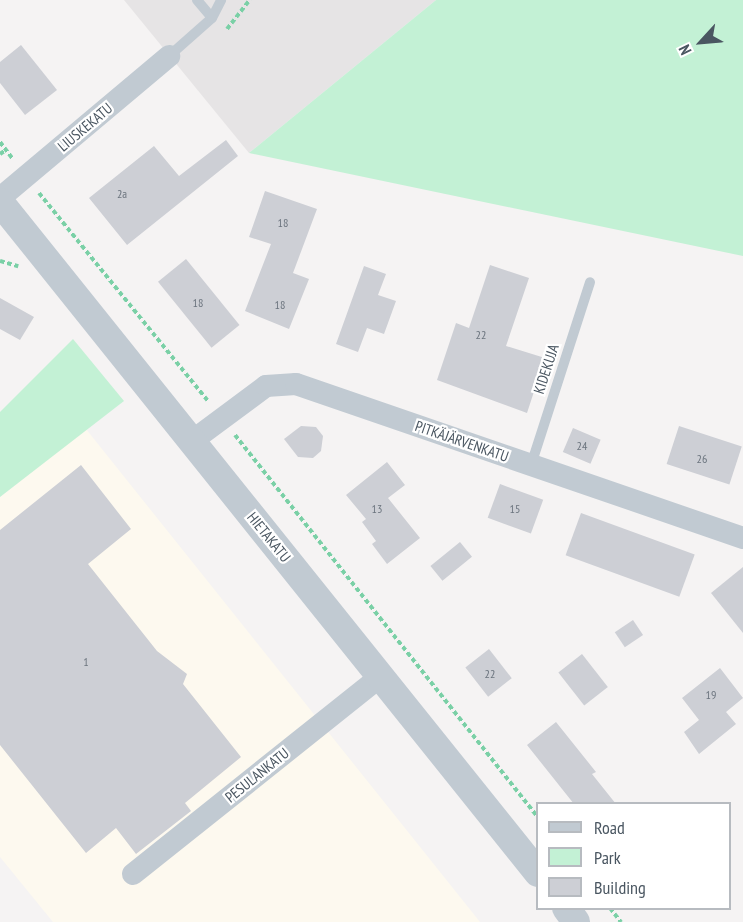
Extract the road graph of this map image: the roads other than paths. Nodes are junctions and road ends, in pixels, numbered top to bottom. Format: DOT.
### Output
graph roads {
  1 [pos="197,0"];
  2 [pos="221,0"];
  3 [pos="212,18"];
  4 [pos="169,56"];
  5 [pos="0,200"];
  6 [pos="590,282"];
  7 [pos="192,441"];
  8 [pos="531,465"];
  9 [pos="743,538"];
  10 [pos="381,676"];
  11 [pos="536,872"];
  12 [pos="133,874"];
  13 [pos="567,910"];
  14 [pos="576,922"];
  1 -- 3 [label="lane"];
  2 -- 3 [label="lane"];
  3 -- 4 [label="lane"];
  4 -- 5 [label="street, LIUSKEKATU"];
  5 -- 7 [label="street, HIETAKATU"];
  6 -- 8 [label="lane, KIDEKUJA"];
  7 -- 8 [label="street, PITKÄJÄRVENKATU"];
  7 -- 10 [label="street, HIETAKATU"];
  8 -- 9 [label="street, PITKÄJÄRVENKATU"];
  10 -- 11 [label="street, HIETAKATU"];
  10 -- 12 [label="street, PESULANKATU"];
  13 -- 14 [label="street"];
}
